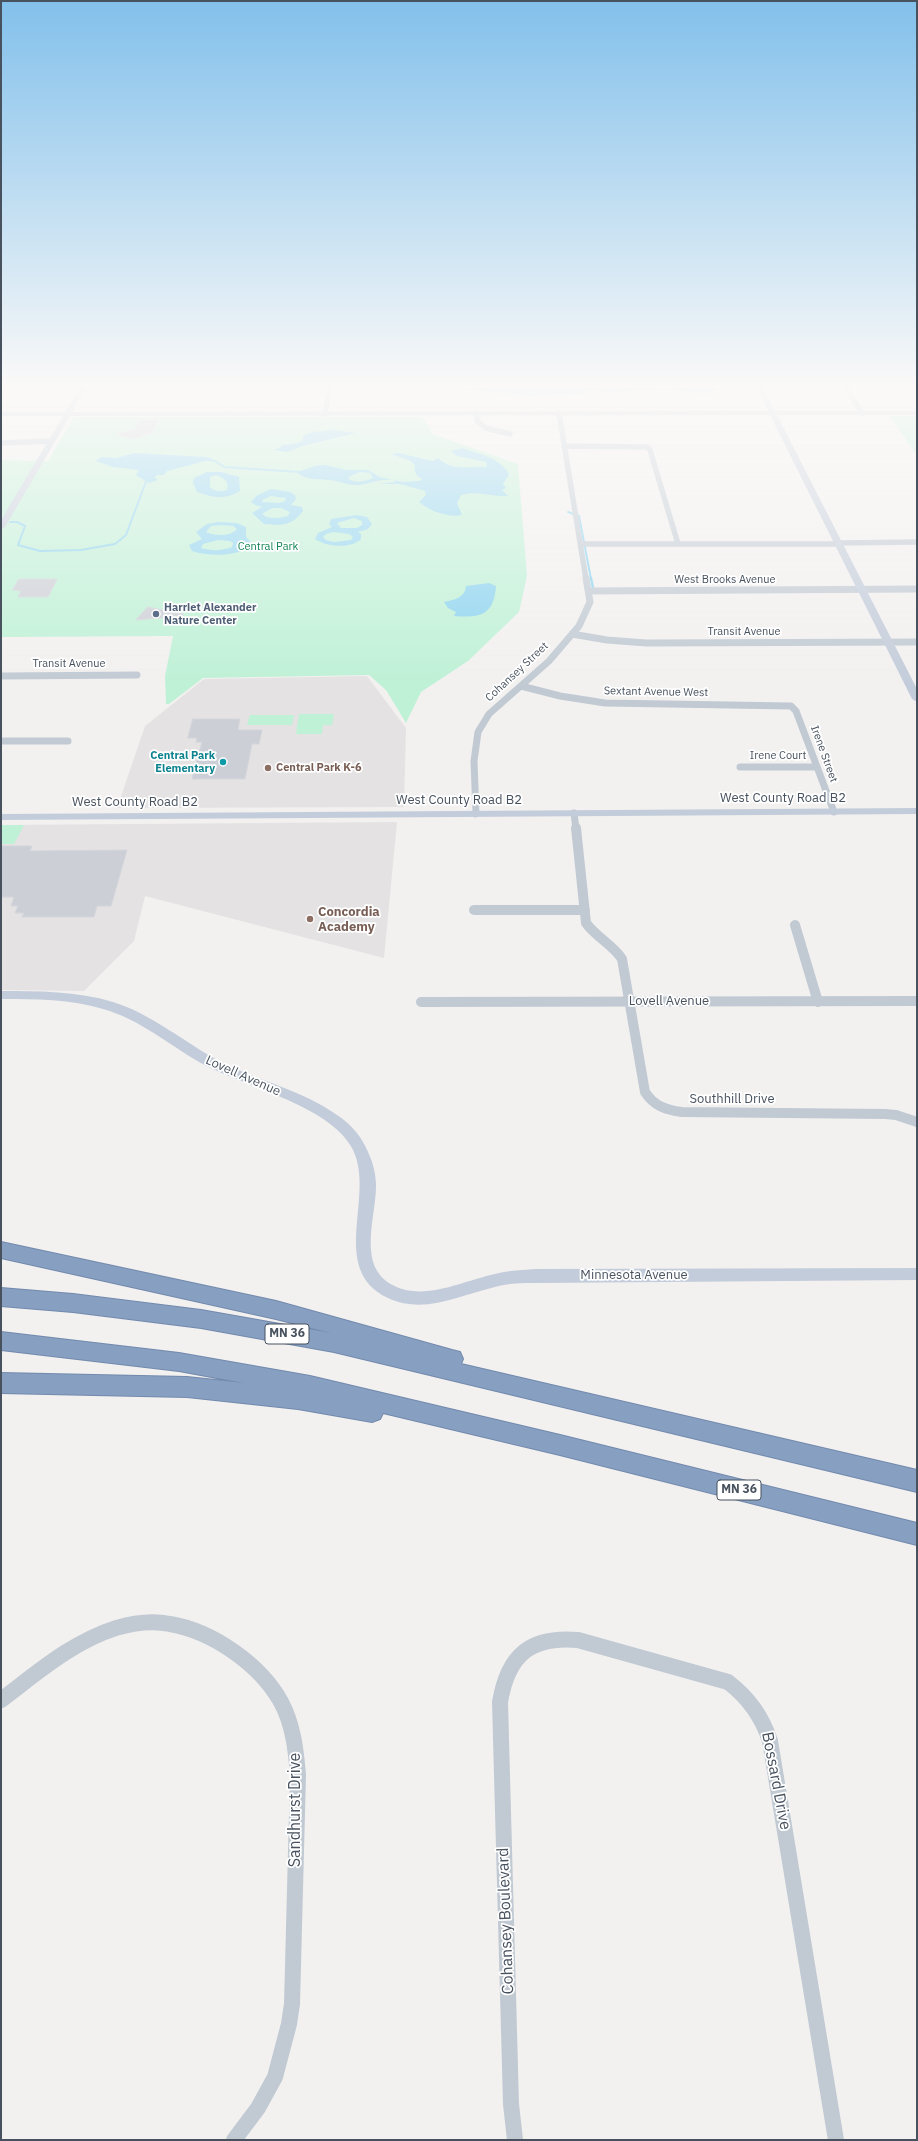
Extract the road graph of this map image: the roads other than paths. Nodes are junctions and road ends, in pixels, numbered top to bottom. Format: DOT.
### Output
graph roads {
  1 [pos="24,488"];
  2 [pos="571,488"];
  3 [pos="661,488"];
  4 [pos="810,488"];
  5 [pos="1,527"];
  6 [pos="916,542"];
  7 [pos="838,543"];
  8 [pos="581,544"];
  9 [pos="678,544"];
  10 [pos="861,589"];
  11 [pos="917,589"];
  12 [pos="589,591"];
  13 [pos="572,634"];
  14 [pos="888,642"];
  15 [pos="917,642"];
  16 [pos="137,675"];
  17 [pos="1,676"];
  18 [pos="522,686"];
  19 [pos="917,699"];
  20 [pos="791,706"];
  21 [pos="1,741"];
  22 [pos="68,741"];
  23 [pos="740,767"];
  24 [pos="817,767"];
  25 [pos="917,811"];
  26 [pos="834,812"];
  27 [pos="574,813"];
  28 [pos="476,814"];
  29 [pos="1,817"];
  30 [pos="474,910"];
  31 [pos="585,910"];
  32 [pos="795,925"];
  33 [pos="1,995"];
  34 [pos="631,1001"];
  35 [pos="917,1001"];
  36 [pos="421,1002"];
  37 [pos="818,1002"];
  38 [pos="917,1122"];
  39 [pos="1,1250"];
  40 [pos="367,1266"];
  41 [pos="917,1274"];
  42 [pos="1,1297"];
  43 [pos="1,1341"];
  44 [pos="1,1383"];
  45 [pos="105,1386"];
  46 [pos="1,1395"];
  47 [pos="569,1398"];
  48 [pos="560,1445"];
  49 [pos="917,1481"];
  50 [pos="917,1534"];
  51 [pos="1,1700"];
  52 [pos="500,1702"];
  53 [pos="234,2140"];
  54 [pos="515,2140"];
  55 [pos="836,2140"];
  1 -- 5 [label="street"];
  2 -- 8 [label="street, Cohansey Street"];
  3 -- 9 [label="street"];
  4 -- 7 [label="street"];
  6 -- 7 [label="street"];
  7 -- 9 [label="street"];
  7 -- 10 [label="street"];
  8 -- 9 [label="street"];
  8 -- 12 [label="street, Cohansey Street"];
  10 -- 11 [label="street, West Brooks Avenue"];
  10 -- 12 [label="street, West Brooks Avenue"];
  10 -- 14 [label="street"];
  12 -- 13 [label="street, Cohansey Street"];
  13 -- 14 [label="street, Transit Avenue"];
  13 -- 18 [label="street, Cohansey Street"];
  14 -- 15 [label="street, Transit Avenue"];
  14 -- 19 [label="street"];
  16 -- 17 [label="street, Transit Avenue"];
  18 -- 20 [label="street, Sextant Avenue West"];
  18 -- 28 [label="street, Cohansey Street"];
  20 -- 24 [label="street, Irene Street"];
  21 -- 22 [label="street"];
  23 -- 24 [label="street, Irene Court"];
  24 -- 26 [label="street, Irene Street"];
  25 -- 26 [label="street, West County Road B2"];
  26 -- 27 [label="street, West County Road B2"];
  27 -- 28 [label="street, West County Road B2"];
  27 -- 31 [label="street"];
  28 -- 29 [label="street, West County Road B2"];
  30 -- 31 [label="street"];
  31 -- 34 [label="street"];
  32 -- 37 [label="street"];
  33 -- 40 [label="street, Lovell Avenue"];
  34 -- 36 [label="street, Lovell Avenue"];
  34 -- 37 [label="street, Lovell Avenue"];
  34 -- 38 [label="street, Southhill Drive"];
  35 -- 37 [label="street, Lovell Avenue"];
  39 -- 47 [label="highway"];
  40 -- 41 [label="street, Minnesota Avenue"];
  42 -- 47 [label="highway, MN 36"];
  43 -- 48 [label="highway, MN 36"];
  44 -- 45 [label="highway"];
  45 -- 46 [label="highway"];
  45 -- 48 [label="highway"];
  47 -- 49 [label="highway, MN 36"];
  48 -- 50 [label="highway, MN 36"];
  51 -- 53 [label="street, Sandhurst Drive"];
  52 -- 54 [label="street, Cohansey Boulevard"];
  52 -- 55 [label="street, Bossard Drive"];
}
